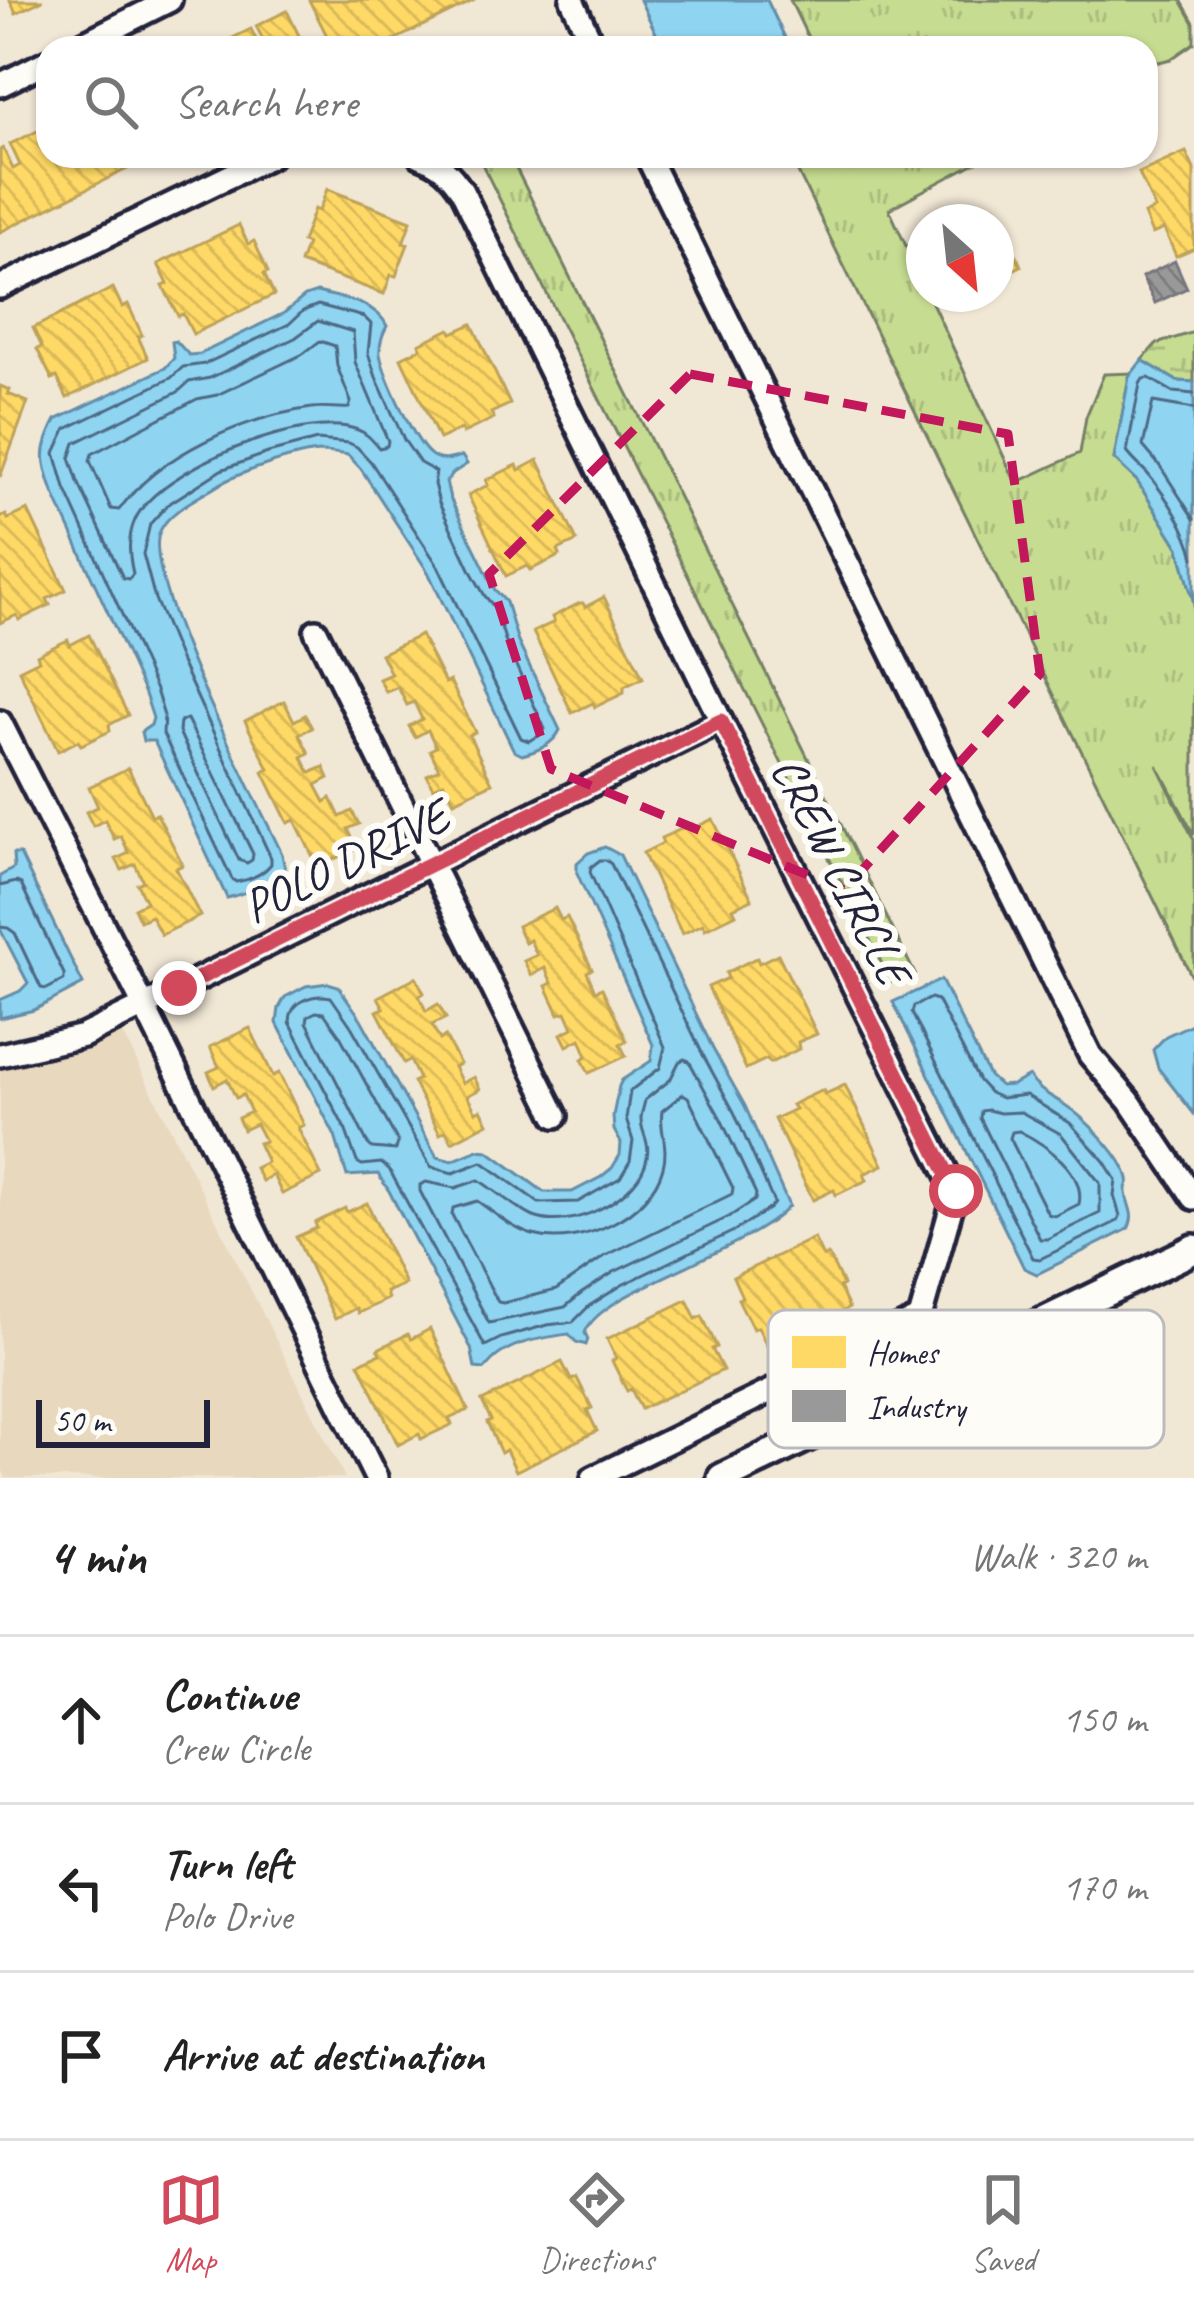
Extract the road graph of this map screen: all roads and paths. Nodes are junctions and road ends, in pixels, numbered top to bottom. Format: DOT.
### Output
graph roads {
  1 [pos="170,0"];
  2 [pos="572,0"];
  3 [pos="98,36"];
  4 [pos="588,36"];
  5 [pos="36,67"];
  6 [pos="0,85"];
  7 [pos="246,168"];
  8 [pos="444,168"];
  9 [pos="653,168"];
  10 [pos="0,287"];
  11 [pos="316,631"];
  12 [pos="721,721"];
  13 [pos="0,722"];
  14 [pos="431,864"];
  15 [pos="144,1006"];
  16 [pos="0,1055"];
  17 [pos="556,1116"];
  18 [pos="1194,1198"];
  19 [pos="1194,1250"];
  20 [pos="922,1310"];
  21 [pos="1070,1310"];
  22 [pos="768,1392"];
  23 [pos="784,1448"];
  24 [pos="376,1478"];
  25 [pos="593,1478"];
  26 [pos="722,1478"];
  1 -- 3 [label="street"];
  2 -- 4 [label="street"];
  5 -- 6 [label="street"];
  7 -- 10 [label="street"];
  8 -- 12 [label="street, CREW CIRCLE"];
  9 -- 18 [label="street"];
  11 -- 14 [label="street"];
  12 -- 14 [label="street, POLO DRIVE"];
  12 -- 20 [label="street, CREW CIRCLE"];
  13 -- 15 [label="street"];
  14 -- 15 [label="street, POLO DRIVE"];
  14 -- 17 [label="street"];
  15 -- 16 [label="street, POLO DRIVE"];
  15 -- 24 [label="street"];
  19 -- 21 [label="street"];
  22 -- 25 [label="street, CREW CIRCLE"];
  23 -- 26 [label="street"];
}
